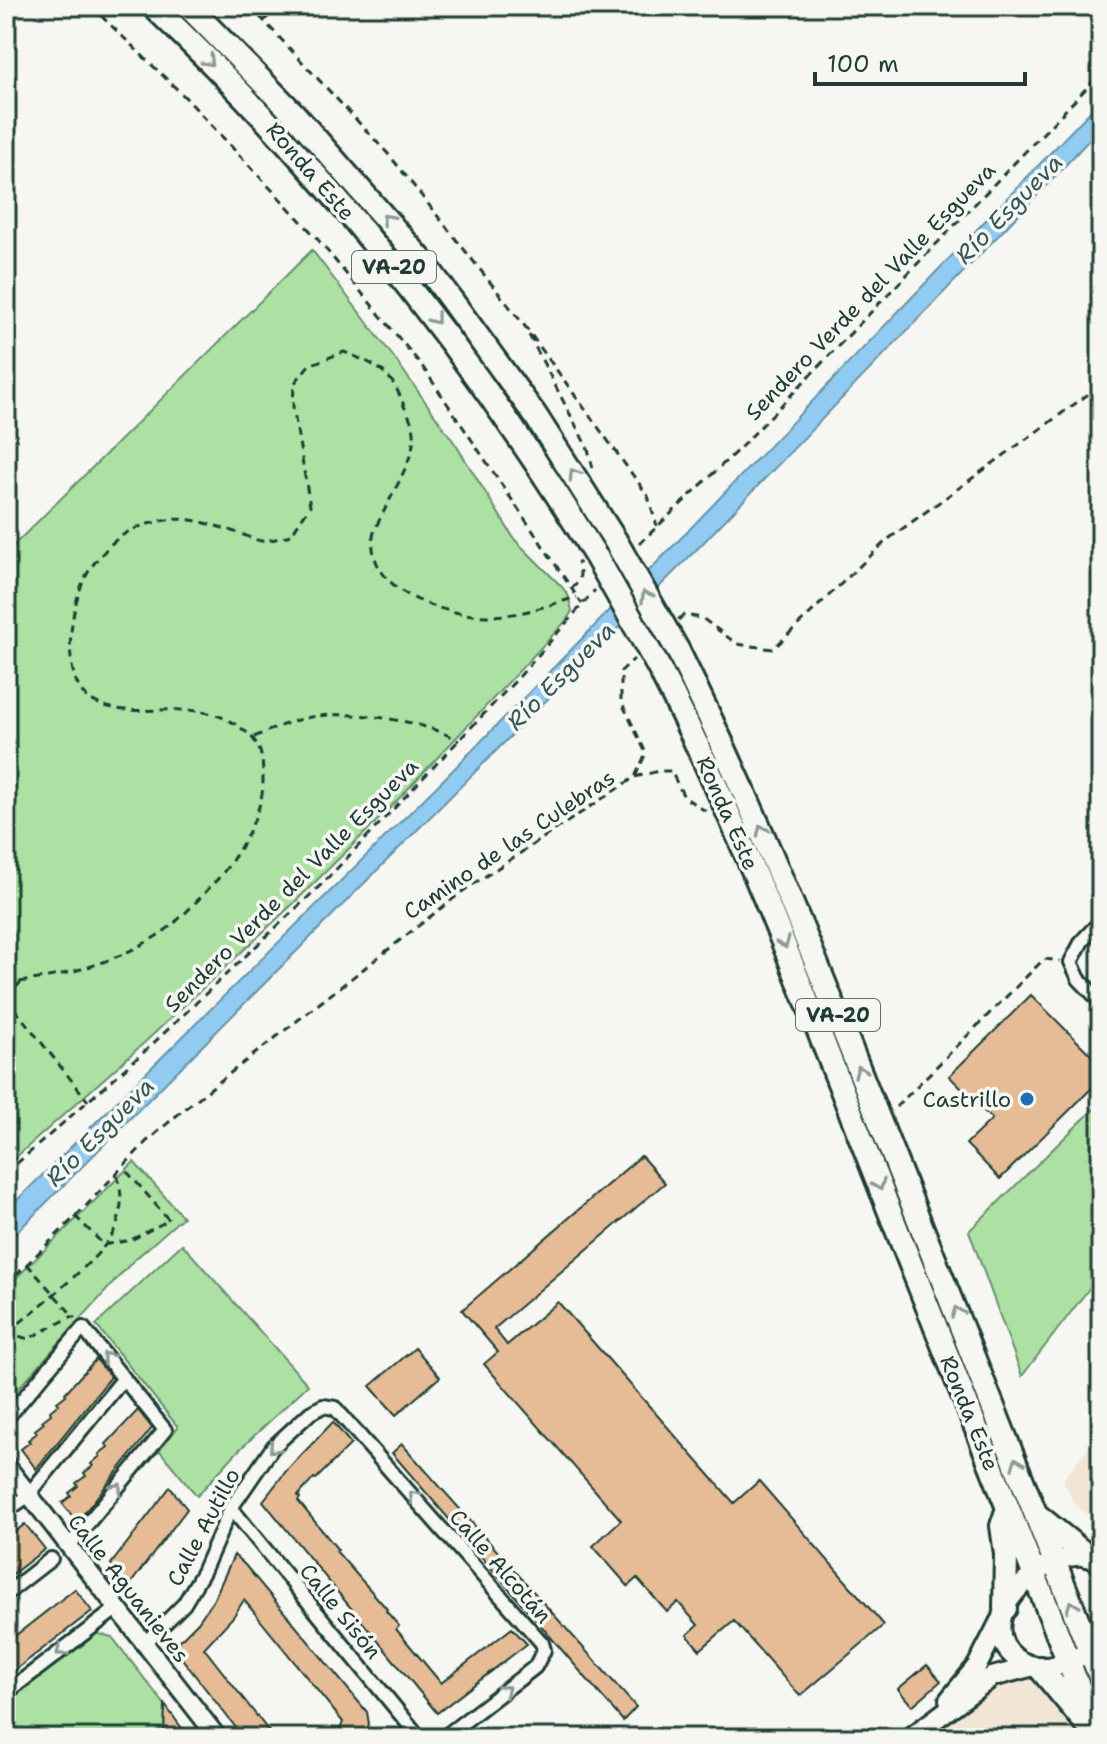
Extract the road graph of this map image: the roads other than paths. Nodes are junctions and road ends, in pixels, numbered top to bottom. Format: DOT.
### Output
graph roads {
  1 [pos="153,6"];
  2 [pos="188,6"];
  3 [pos="1101,921"];
  4 [pos="1101,1002"];
  5 [pos="124,1378"];
  6 [pos="335,1408"];
  7 [pos="6,1419"];
  8 [pos="6,1465"];
  9 [pos="31,1492"];
  10 [pos="231,1508"];
  11 [pos="1008,1509"];
  12 [pos="6,1511"];
  13 [pos="1038,1516"];
  14 [pos="69,1546"];
  15 [pos="1096,1558"];
  16 [pos="51,1559"];
  17 [pos="1055,1562"];
  18 [pos="1033,1574"];
  19 [pos="6,1594"];
  20 [pos="116,1609"];
  21 [pos="1003,1613"];
  22 [pos="144,1644"];
  23 [pos="1095,1645"];
  24 [pos="1068,1661"];
  25 [pos="1035,1667"];
  26 [pos="1101,1679"];
  27 [pos="6,1693"];
  28 [pos="930,1723"];
  29 [pos="218,1738"];
  30 [pos="420,1738"];
  31 [pos="443,1738"];
  32 [pos="910,1738"];
  33 [pos="1098,1738"];
  1 -- 11 [label="highway, Ronda Este / VA-20, one-way, bridge"];
  13 -- 2 [label="highway, Ronda Este / VA-20, one-way, bridge"];
  3 -- 4 [label="street"];
  5 -- 7 [label="street, one-way"];
  5 -- 9 [label="street"];
  14 -- 5 [label="street, one-way"];
  6 -- 10 [label="street, Calle Autillo, one-way"];
  31 -- 6 [label="street, Calle Alcotán, one-way"];
  8 -- 9 [label="street, Calle Aguanieves"];
  9 -- 12 [label="street"];
  9 -- 14 [label="street, Calle Aguanieves"];
  10 -- 22 [label="street, Calle Autillo"];
  10 -- 30 [label="street, Calle Sisón"];
  11 -- 18 [label="highway, Ronda Este / VA-20"];
  11 -- 21 [label="highway"];
  13 -- 15 [label="highway"];
  13 -- 17 [label="highway, Ronda Este / VA-20"];
  14 -- 20 [label="street, Calle Aguanieves"];
  15 -- 17 [label="main road"];
  16 -- 19 [label="street"];
  17 -- 18 [label="main road"];
  23 -- 17 [label="highway, Ronda Este / VA-20, one-way"];
  18 -- 21 [label="main road"];
  18 -- 24 [label="highway, Ronda Este / VA-20"];
  20 -- 22 [label="street, Calle Aguanieves"];
  20 -- 27 [label="street, one-way"];
  21 -- 25 [label="main road"];
  21 -- 28 [label="main road"];
  22 -- 29 [label="street, Calle Aguanieves"];
  23 -- 24 [label="main road"];
  23 -- 26 [label="highway, Ronda Este / VA-20"];
  24 -- 25 [label="main road"];
  24 -- 33 [label="highway, Ronda Este / VA-20"];
  25 -- 28 [label="main road"];
  25 -- 33 [label="highway"];
  28 -- 32 [label="main road"];
}
